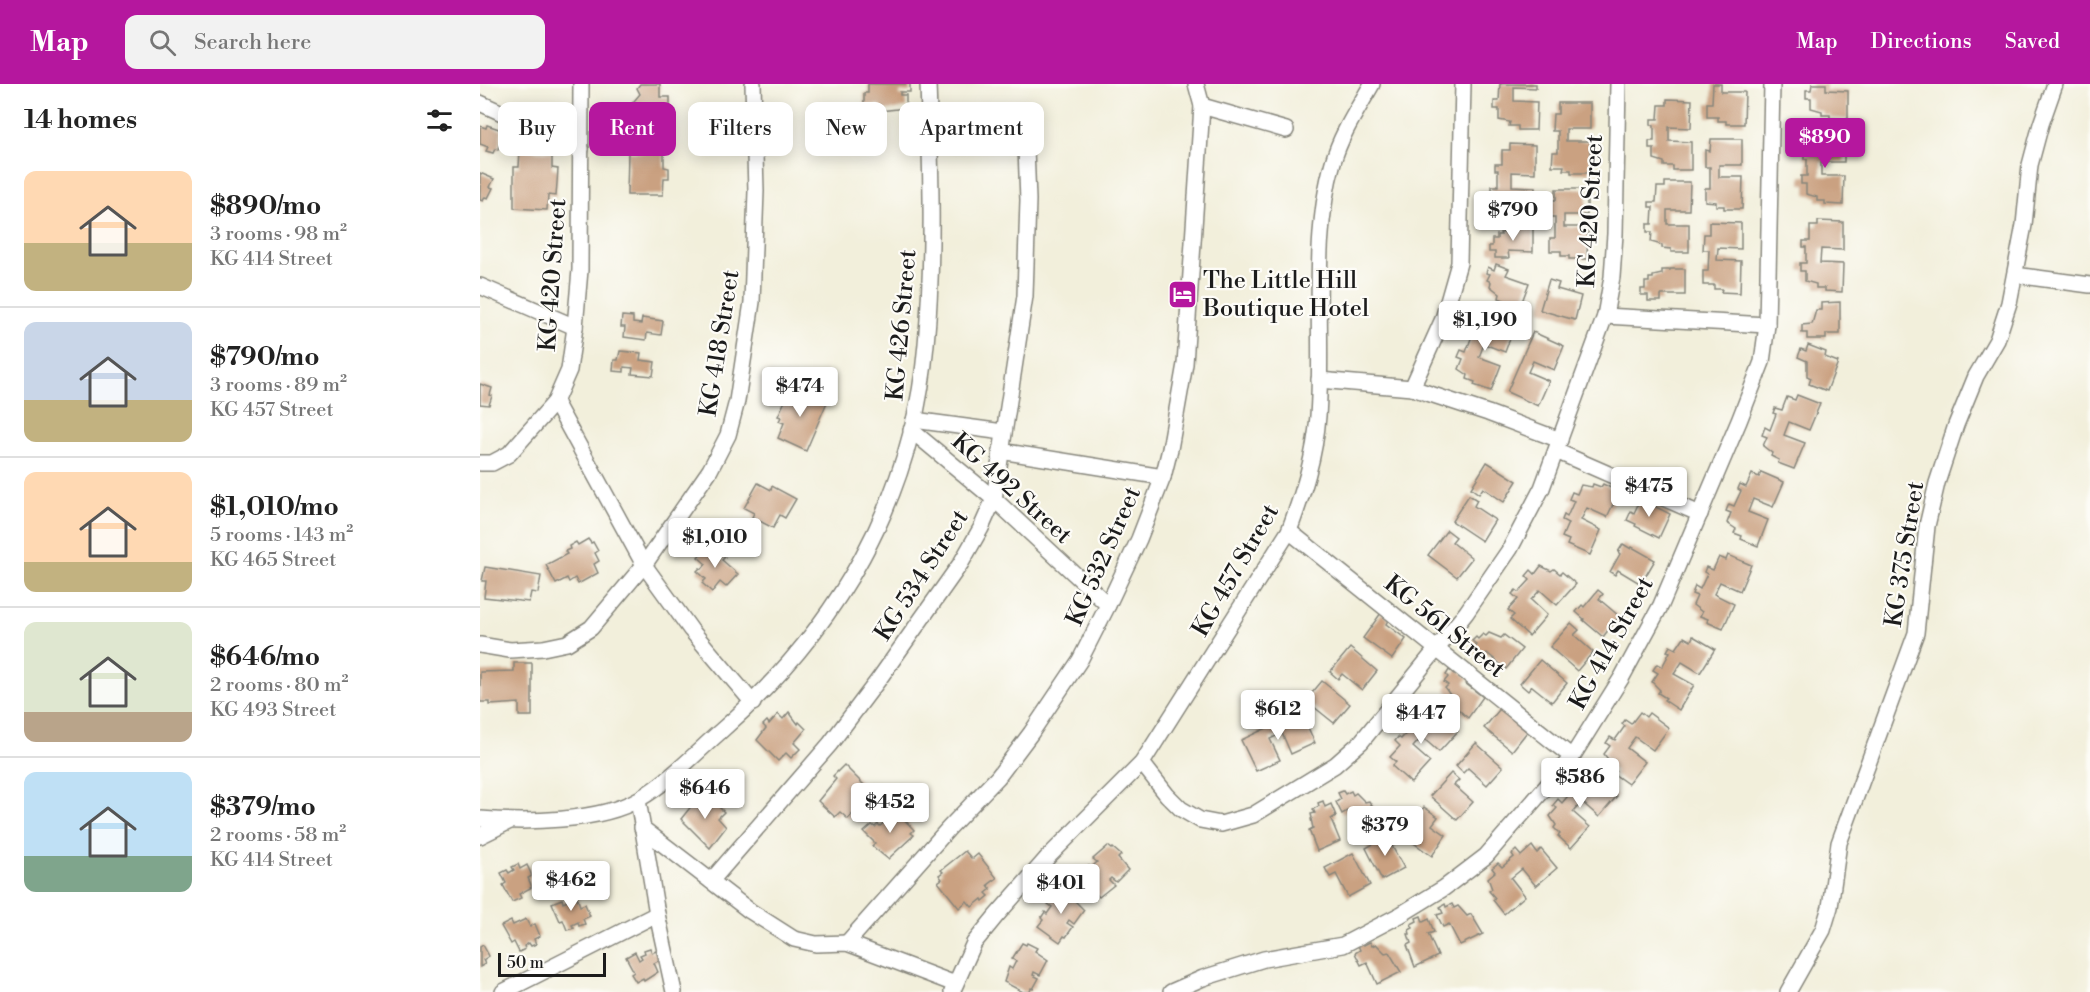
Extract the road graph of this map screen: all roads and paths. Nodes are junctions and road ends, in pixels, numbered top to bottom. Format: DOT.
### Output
graph roads {
  1 [pos="581,84"];
  2 [pos="753,84"];
  3 [pos="928,84"];
  4 [pos="1196,84"];
  5 [pos="1372,84"];
  6 [pos="1463,84"];
  7 [pos="1618,84"];
  8 [pos="1772,84"];
  9 [pos="2055,84"];
  10 [pos="480,103"];
  11 [pos="1202,106"];
  12 [pos="1286,130"];
  13 [pos="581,149"];
  14 [pos="1025,156"];
  15 [pos="2015,275"];
  16 [pos="2090,285"];
  17 [pos="480,286"];
  18 [pos="1605,316"];
  19 [pos="1767,325"];
  20 [pos="575,327"];
  21 [pos="1319,380"];
  22 [pos="1412,388"];
  23 [pos="555,402"];
  24 [pos="913,425"];
  25 [pos="1003,432"];
  26 [pos="1558,446"];
  27 [pos="1000,451"];
  28 [pos="480,463"];
  29 [pos="1163,477"];
  30 [pos="994,499"];
  31 [pos="1700,514"];
  32 [pos="1289,531"];
  33 [pos="644,566"];
  34 [pos="1108,605"];
  35 [pos="480,645"];
  36 [pos="1437,650"];
  37 [pos="753,703"];
  38 [pos="1572,756"];
  39 [pos="1142,763"];
  40 [pos="638,800"];
  41 [pos="480,819"];
  42 [pos="510,821"];
  43 [pos="642,828"];
  44 [pos="480,837"];
  45 [pos="711,881"];
  46 [pos="657,914"];
  47 [pos="847,943"];
  48 [pos="953,988"];
  49 [pos="503,992"];
  50 [pos="674,992"];
  51 [pos="1171,992"];
  52 [pos="1788,992"];
  1 -- 13 [label="street, KG 420 Street"];
  2 -- 33 [label="street, KG 418 Street"];
  3 -- 24 [label="street, KG 426 Street"];
  4 -- 11 [label="street, KG 532 Street"];
  5 -- 21 [label="street, KG 457 Street"];
  6 -- 22 [label="street"];
  7 -- 18 [label="street, KG 420 Street"];
  8 -- 19 [label="street, KG 414 Street"];
  9 -- 15 [label="street, KG 375 Street"];
  10 -- 13 [label="street"];
  11 -- 12 [label="street"];
  11 -- 29 [label="street, KG 532 Street"];
  13 -- 20 [label="street, KG 420 Street"];
  14 -- 25 [label="street, KG 534 Street"];
  15 -- 16 [label="street"];
  15 -- 52 [label="street, KG 375 Street"];
  17 -- 20 [label="street"];
  18 -- 19 [label="street"];
  18 -- 26 [label="street, KG 420 Street"];
  19 -- 31 [label="street, KG 414 Street"];
  20 -- 23 [label="street, KG 420 Street"];
  21 -- 22 [label="street"];
  21 -- 32 [label="street, KG 457 Street"];
  22 -- 26 [label="street"];
  23 -- 28 [label="street, KG 420 Street"];
  23 -- 33 [label="street"];
  24 -- 25 [label="street, KG 492 Street"];
  24 -- 30 [label="street, KG 492 Street"];
  24 -- 37 [label="street, KG 426 Street"];
  25 -- 27 [label="street, KG 534 Street"];
  26 -- 31 [label="street"];
  26 -- 36 [label="street, KG 420 Street"];
  27 -- 29 [label="street"];
  27 -- 30 [label="street, KG 534 Street"];
  29 -- 34 [label="street, KG 532 Street"];
  30 -- 34 [label="street, KG 492 Street"];
  30 -- 45 [label="street, KG 534 Street"];
  31 -- 38 [label="street, KG 414 Street"];
  32 -- 36 [label="street, KG 561 Street"];
  32 -- 39 [label="street, KG 457 Street"];
  33 -- 35 [label="street, KG 418 Street"];
  33 -- 37 [label="street"];
  34 -- 47 [label="street, KG 532 Street"];
  36 -- 38 [label="street, KG 561 Street"];
  36 -- 39 [label="street, KG 420 Street"];
  37 -- 40 [label="street, KG 426 Street"];
  38 -- 51 [label="street, KG 414 Street"];
  39 -- 48 [label="street, KG 457 Street"];
  40 -- 42 [label="street"];
  40 -- 43 [label="street"];
  41 -- 42 [label="street"];
  42 -- 44 [label="street"];
  43 -- 45 [label="street"];
  43 -- 46 [label="street"];
  45 -- 47 [label="street"];
  46 -- 49 [label="street"];
  46 -- 50 [label="street"];
  47 -- 48 [label="street"];
}
